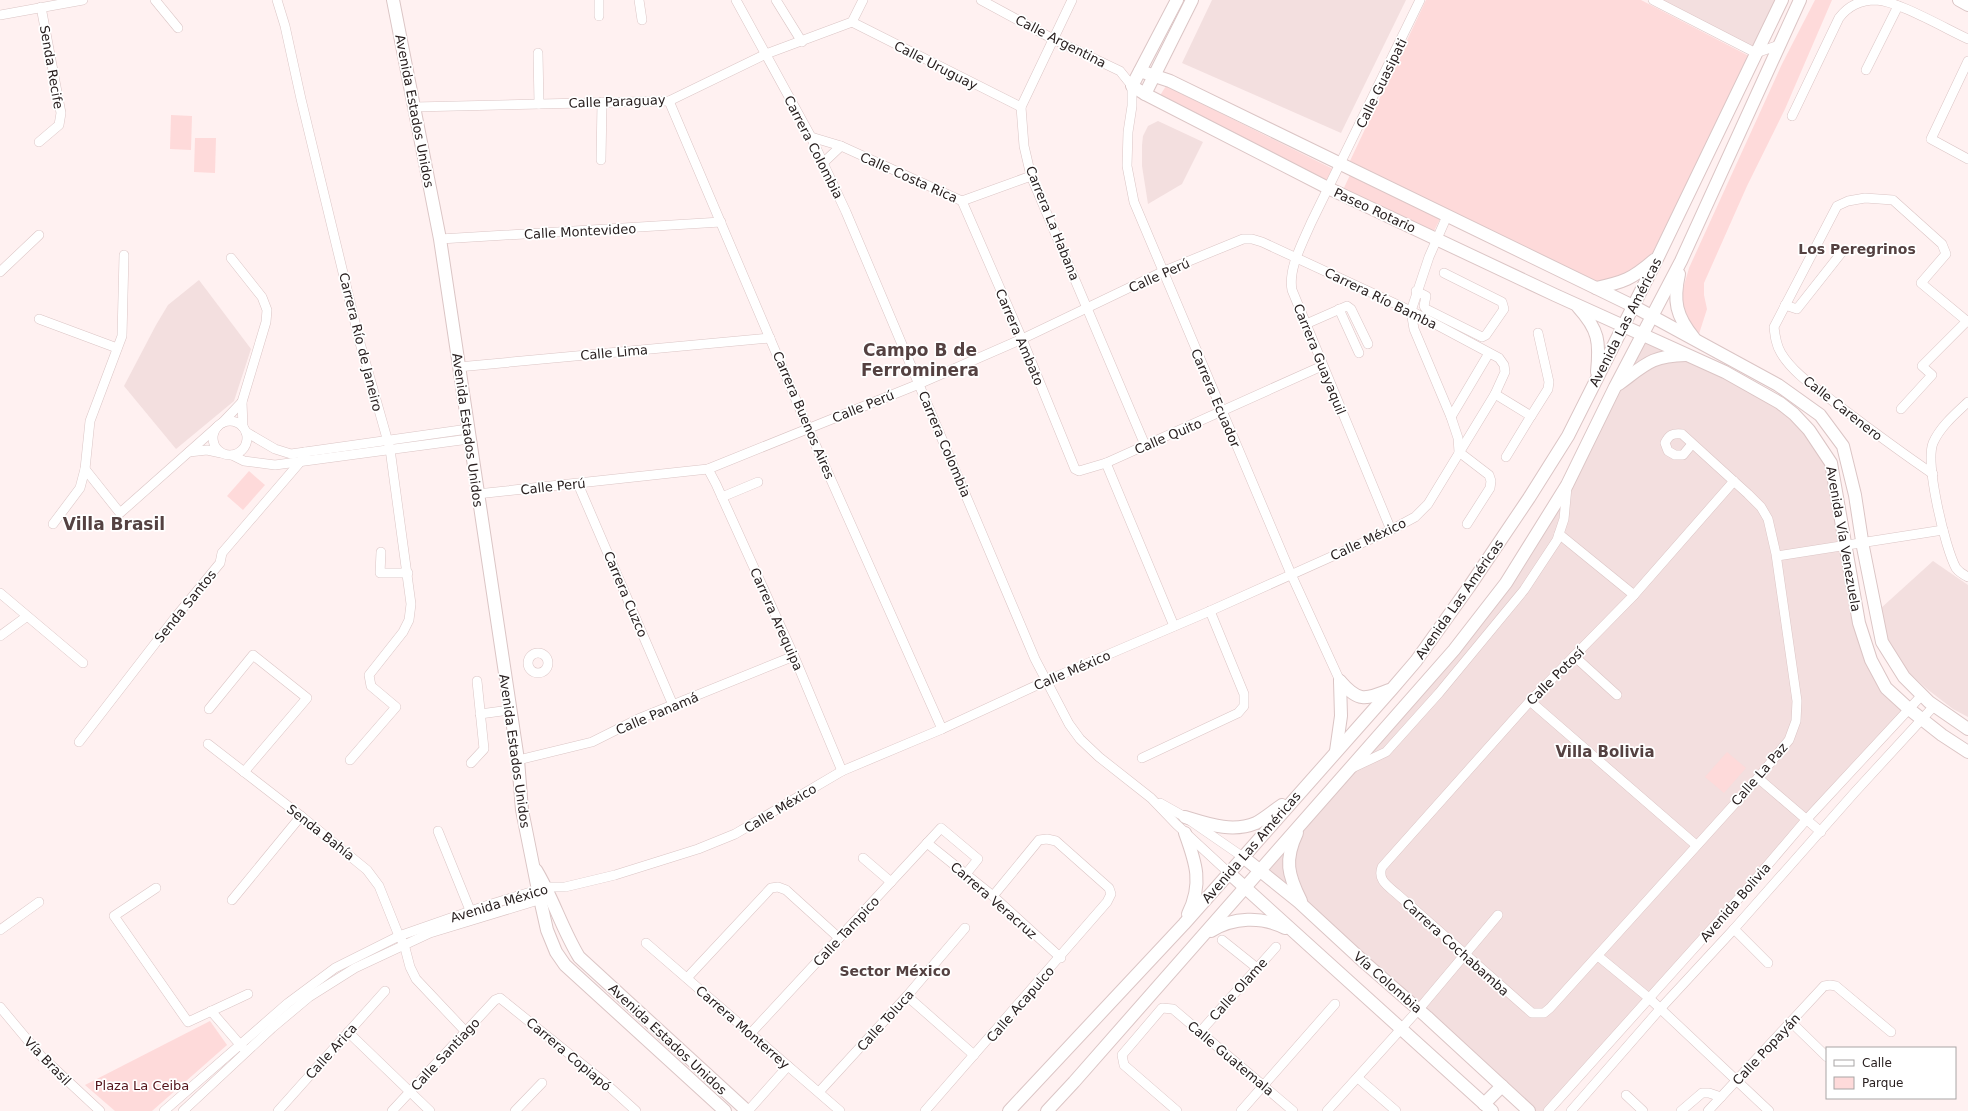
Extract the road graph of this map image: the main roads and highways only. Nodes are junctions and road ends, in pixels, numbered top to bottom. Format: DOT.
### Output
graph roads {
  1 [pos="394,0"];
  2 [pos="1177,0"];
  3 [pos="1192,0"];
  4 [pos="1782,0"];
  5 [pos="1800,0"];
  6 [pos="1959,0"];
  7 [pos="1968,5"];
  8 [pos="1140,72"];
  9 [pos="1155,75"];
  10 [pos="1144,94"];
  11 [pos="1659,255"];
  12 [pos="1681,261"];
  13 [pos="1596,288"];
  14 [pos="1575,303"];
  15 [pos="1633,306"];
  16 [pos="1652,316"];
  17 [pos="1623,325"];
  18 [pos="1643,334"];
  19 [pos="1698,342"];
  20 [pos="1689,355"];
  21 [pos="1596,380"];
  22 [pos="1615,387"];
  23 [pos="1392,689"];
  24 [pos="1968,729"];
  25 [pos="1336,751"];
  26 [pos="1968,752"];
  27 [pos="1295,798"];
  28 [pos="1185,816"];
  29 [pos="1306,818"];
  30 [pos="1185,833"];
  31 [pos="1243,857"];
  32 [pos="1260,870"];
  33 [pos="1229,873"];
  34 [pos="1246,888"];
  35 [pos="544,894"];
  36 [pos="1304,907"];
  37 [pos="1184,924"];
  38 [pos="1203,935"];
  39 [pos="1297,935"];
  40 [pos="1502,1086"];
  41 [pos="1488,1108"];
  42 [pos="725,1111"];
  43 [pos="747,1111"];
  44 [pos="1009,1111"];
  45 [pos="1047,1111"];
  46 [pos="1529,1111"];
  1 -- 35 [label="main road, Avenida Estados Unidos"];
  2 -- 8 [label="main road"];
  3 -- 9 [label="main road"];
  4 -- 11 [label="main road, Avenida Las Américas"];
  5 -- 12 [label="main road, Avenida Las Américas"];
  6 -- 7 [label="main road"];
  8 -- 9 [label="main road, Paseo Rotario"];
  8 -- 10 [label="main road, Paseo Rotario"];
  9 -- 10 [label="main road"];
  9 -- 13 [label="main road, Paseo Rotario"];
  10 -- 14 [label="main road, Paseo Rotario"];
  11 -- 13 [label="main road"];
  11 -- 15 [label="main road, Avenida Las Américas"];
  12 -- 16 [label="main road, Avenida Las Américas"];
  12 -- 19 [label="main road"];
  13 -- 15 [label="main road, Paseo Rotario"];
  14 -- 17 [label="main road, Paseo Rotario"];
  14 -- 21 [label="main road"];
  15 -- 16 [label="main road, Avenida Vía Venezuela"];
  15 -- 17 [label="main road, Avenida Las Américas"];
  16 -- 18 [label="main road, Avenida Las Américas"];
  16 -- 19 [label="main road, Avenida Vía Venezuela"];
  17 -- 18 [label="main road, Avenida Vía Venezuela"];
  17 -- 21 [label="main road, Avenida Las Américas"];
  18 -- 20 [label="main road, Avenida Vía Venezuela"];
  18 -- 22 [label="main road, Avenida Las Américas"];
  19 -- 24 [label="main road, Avenida Vía Venezuela"];
  20 -- 22 [label="main road"];
  20 -- 26 [label="main road, Avenida Vía Venezuela"];
  21 -- 23 [label="main road, Avenida Las Américas"];
  22 -- 29 [label="main road, Avenida Las Américas"];
  23 -- 25 [label="main road, Avenida Las Américas"];
  23 -- 25 [label="main road"];
  25 -- 27 [label="main road, Avenida Las Américas"];
  27 -- 28 [label="main road"];
  27 -- 31 [label="main road, Avenida Las Américas"];
  29 -- 32 [label="main road, Avenida Las Américas"];
  29 -- 36 [label="main road"];
  30 -- 37 [label="main road"];
  31 -- 32 [label="main road, Vía Colombia"];
  31 -- 33 [label="main road, Avenida Las Américas"];
  32 -- 34 [label="main road, Avenida Las Américas"];
  32 -- 36 [label="main road, Vía Colombia"];
  33 -- 34 [label="main road, Vía Colombia"];
  33 -- 37 [label="main road, Avenida Las Américas"];
  34 -- 38 [label="main road, Avenida Las Américas"];
  34 -- 39 [label="main road, Vía Colombia"];
  35 -- 42 [label="main road, Avenida Estados Unidos"];
  35 -- 43 [label="main road, Avenida Estados Unidos"];
  36 -- 40 [label="main road, Vía Colombia"];
  37 -- 44 [label="main road, Avenida Las Américas"];
  38 -- 39 [label="main road"];
  38 -- 45 [label="main road, Avenida Las Américas"];
  39 -- 41 [label="main road, Vía Colombia"];
  40 -- 41 [label="main road"];
  40 -- 46 [label="main road, Vía Colombia"];
}
